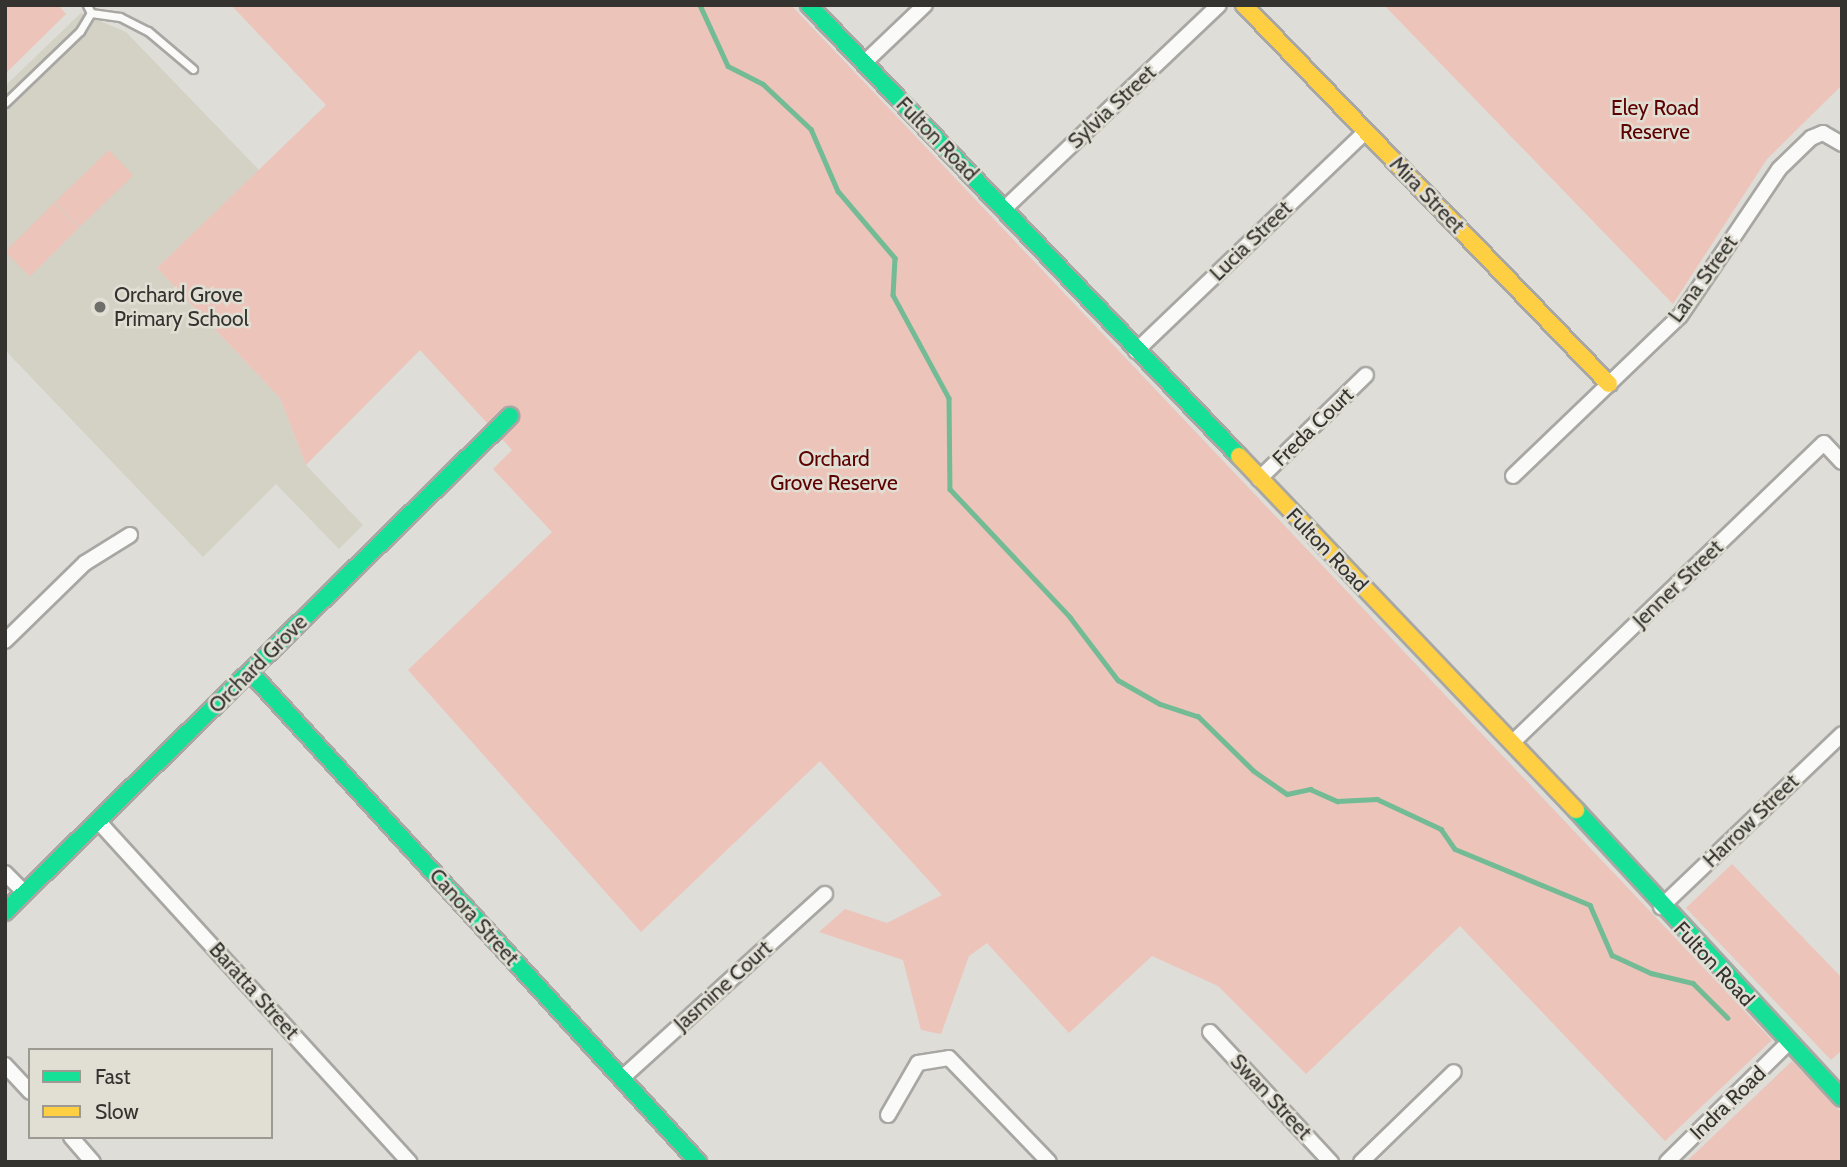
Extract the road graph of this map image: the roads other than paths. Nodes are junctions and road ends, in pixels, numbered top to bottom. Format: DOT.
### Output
graph roads {
  1 [pos="809,5"];
  2 [pos="925,5"];
  3 [pos="1219,5"];
  4 [pos="1244,5"];
  5 [pos="89,9"];
  6 [pos="864,63"];
  7 [pos="193,69"];
  8 [pos="5,103"];
  9 [pos="1366,131"];
  10 [pos="1842,144"];
  11 [pos="1004,209"];
  12 [pos="1136,351"];
  13 [pos="1366,375"];
  14 [pos="1609,384"];
  15 [pos="510,416"];
  16 [pos="1842,462"];
  17 [pos="1513,476"];
  18 [pos="1259,479"];
  19 [pos="130,535"];
  20 [pos="5,641"];
  21 [pos="250,672"];
  22 [pos="1842,734"];
  23 [pos="1513,742"];
  24 [pos="98,821"];
  25 [pos="5,873"];
  26 [pos="24,892"];
  27 [pos="825,894"];
  28 [pos="1661,907"];
  29 [pos="5,912"];
  30 [pos="1210,1032"];
  31 [pos="1788,1043"];
  32 [pos="5,1065"];
  33 [pos="1454,1072"];
  34 [pos="1842,1073"];
  35 [pos="622,1078"];
  36 [pos="1829,1085"];
  37 [pos="28,1090"];
  38 [pos="1842,1098"];
  39 [pos="888,1115"];
  40 [pos="73,1139"];
  41 [pos="93,1162"];
  42 [pos="409,1162"];
  43 [pos="698,1162"];
  44 [pos="1049,1162"];
  45 [pos="1331,1162"];
  46 [pos="1361,1162"];
  47 [pos="1667,1162"];
  1 -- 6 [label="street, Fulton Road"];
  2 -- 6 [label="street"];
  3 -- 11 [label="street, Sylvia Street"];
  4 -- 9 [label="street, Mira Street"];
  5 -- 7 [label="lane"];
  5 -- 8 [label="lane"];
  6 -- 11 [label="street, Fulton Road"];
  9 -- 12 [label="street, Lucia Street"];
  9 -- 14 [label="street, Mira Street"];
  10 -- 14 [label="street, Lana Street"];
  11 -- 12 [label="street, Fulton Road"];
  12 -- 18 [label="street, Fulton Road"];
  13 -- 18 [label="street, Freda Court"];
  14 -- 17 [label="street, Lana Street"];
  15 -- 21 [label="street, Orchard Grove"];
  16 -- 23 [label="street, Jenner Street"];
  18 -- 23 [label="street, Fulton Road"];
  19 -- 20 [label="street"];
  21 -- 24 [label="street, Orchard Grove"];
  21 -- 35 [label="street, Canora Street"];
  22 -- 28 [label="street, Harrow Street"];
  23 -- 28 [label="street, Fulton Road"];
  24 -- 26 [label="street, Orchard Grove"];
  24 -- 42 [label="street, Baratta Street"];
  25 -- 26 [label="street"];
  26 -- 29 [label="street, Orchard Grove"];
  27 -- 35 [label="street, Jasmine Court"];
  28 -- 31 [label="street, Fulton Road"];
  30 -- 45 [label="street, Swan Street"];
  31 -- 36 [label="street, Fulton Road"];
  31 -- 47 [label="street, Indra Road"];
  32 -- 37 [label="street"];
  33 -- 46 [label="street"];
  34 -- 36 [label="street"];
  35 -- 43 [label="street, Canora Street"];
  36 -- 38 [label="street, Fulton Road"];
  39 -- 44 [label="street"];
  40 -- 41 [label="street"];
}
